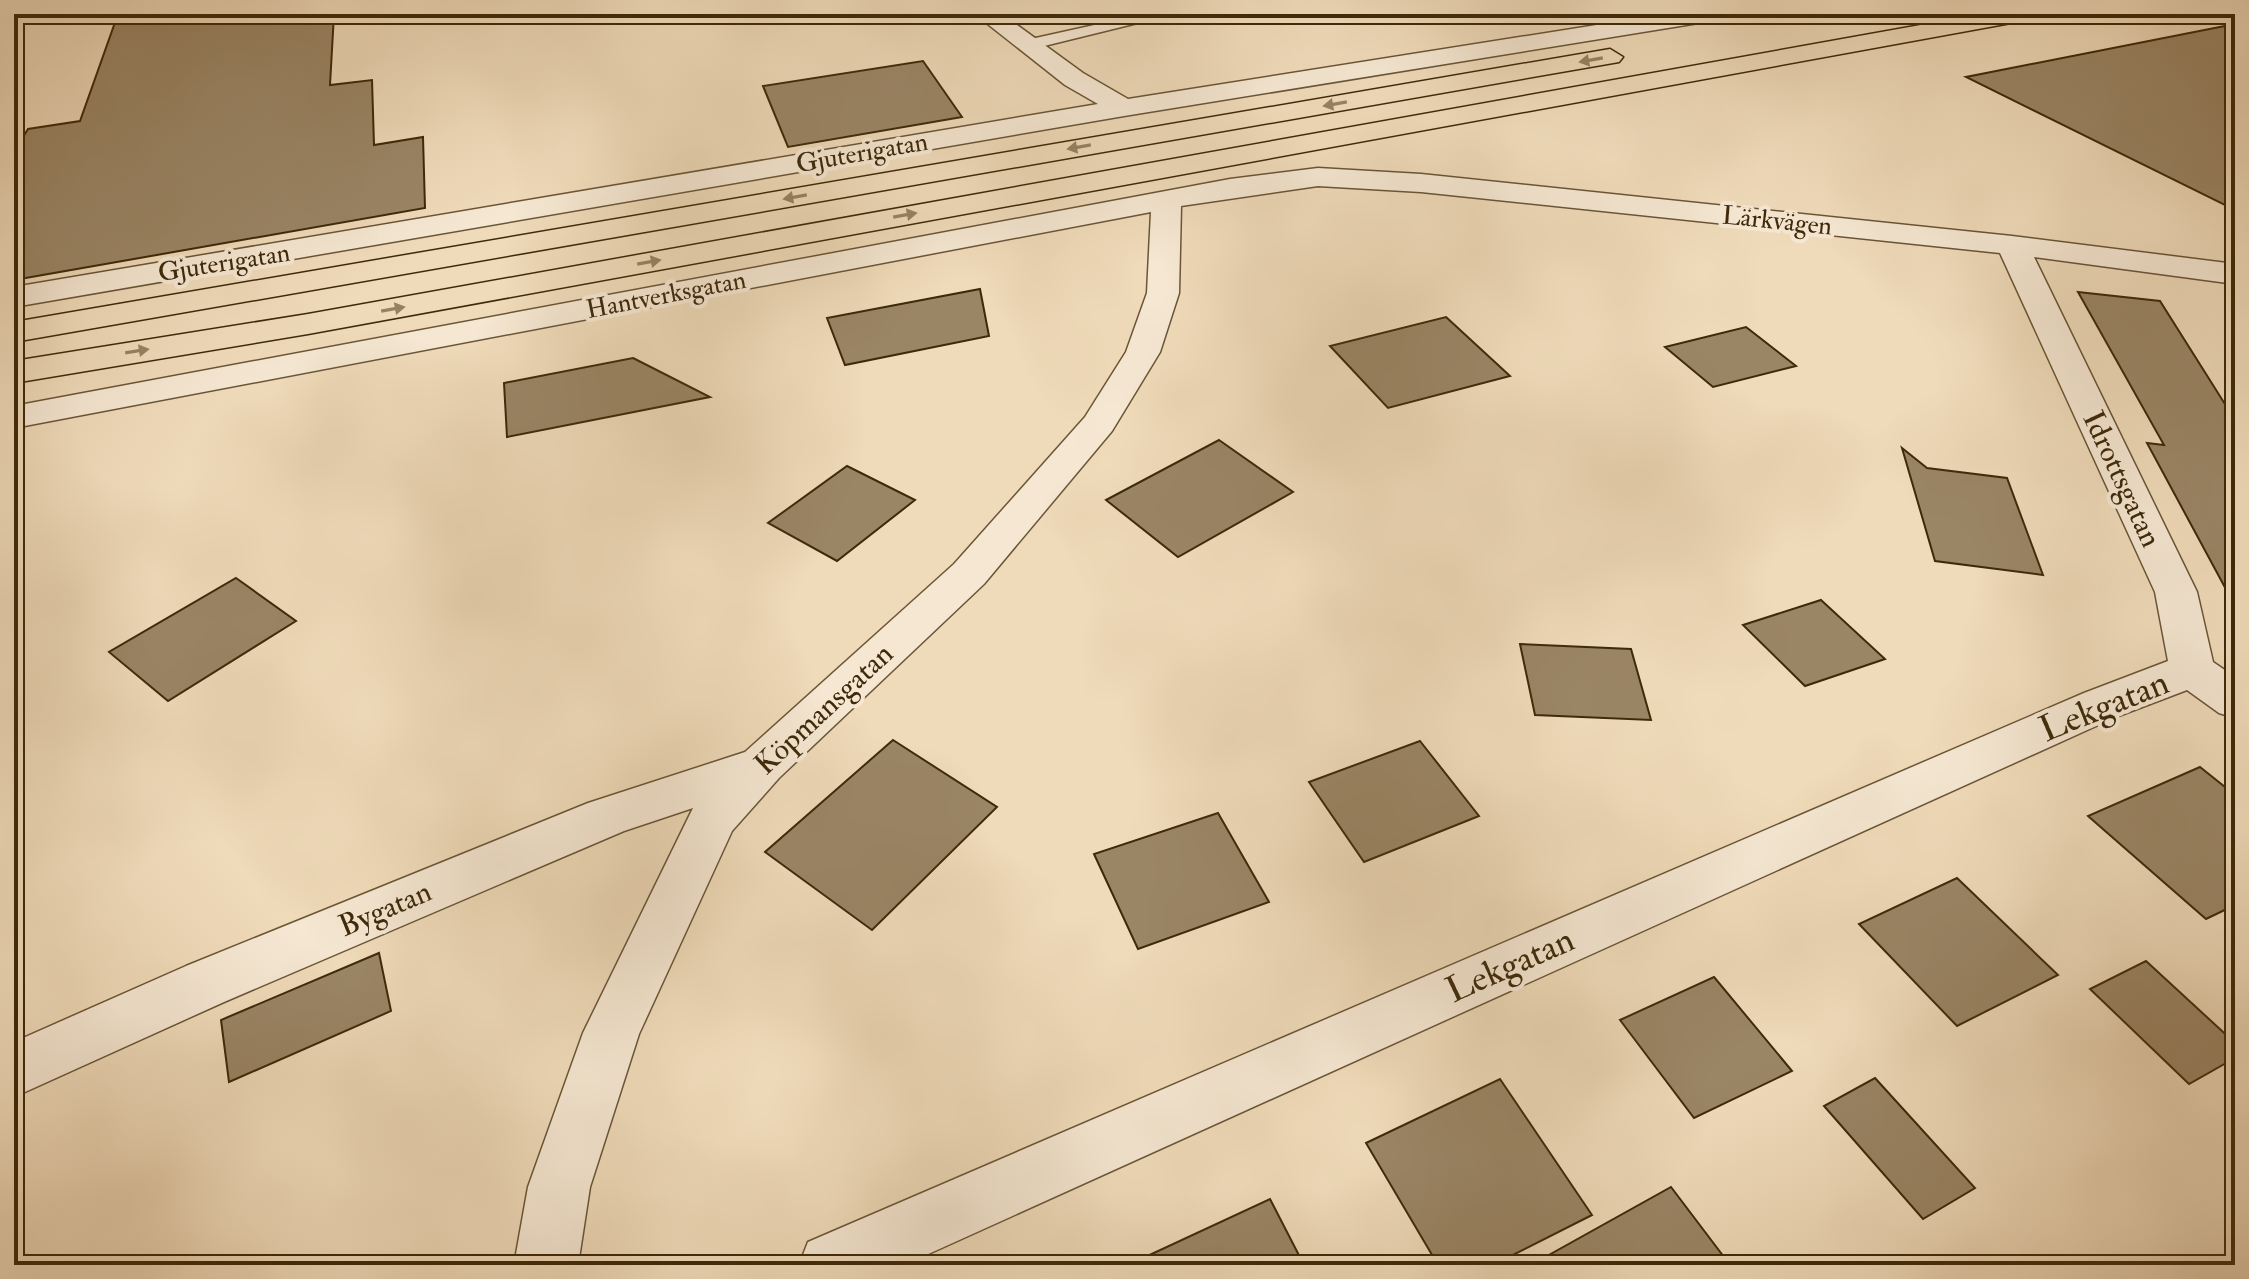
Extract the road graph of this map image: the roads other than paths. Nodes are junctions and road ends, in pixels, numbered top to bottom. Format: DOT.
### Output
graph roads {
  1 [pos="987,14"];
  2 [pos="1166,14"];
  3 [pos="2022,14"];
  4 [pos="1707,20"];
  5 [pos="1028,45"];
  6 [pos="1124,108"];
  7 [pos="1318,177"];
  8 [pos="1166,201"];
  9 [pos="2012,245"];
  10 [pos="2235,274"];
  11 [pos="14,297"];
  12 [pos="14,332"];
  13 [pos="14,372"];
  14 [pos="14,417"];
  15 [pos="2192,670"];
  16 [pos="2235,701"];
  17 [pos="762,765"];
  18 [pos="14,1070"];
  19 [pos="546,1265"];
  20 [pos="831,1265"];
  1 -- 5 [label="street"];
  2 -- 5 [label="lane"];
  13 -- 3 [label="highway, one-way"];
  4 -- 6 [label="street, Gjuterigatan"];
  4 -- 12 [label="highway, one-way"];
  5 -- 6 [label="street"];
  6 -- 11 [label="street, Gjuterigatan"];
  7 -- 8 [label="street, Hantverksgatan"];
  7 -- 9 [label="street, Lärkvägen"];
  8 -- 14 [label="street, Hantverksgatan"];
  8 -- 17 [label="street, Köpmansgatan"];
  9 -- 10 [label="street, Lärkvägen"];
  9 -- 15 [label="street, Idrottsgatan"];
  15 -- 16 [label="street"];
  15 -- 20 [label="street, Lekgatan"];
  17 -- 18 [label="street, Bygatan"];
  17 -- 19 [label="street, Köpmansgatan"];
}
